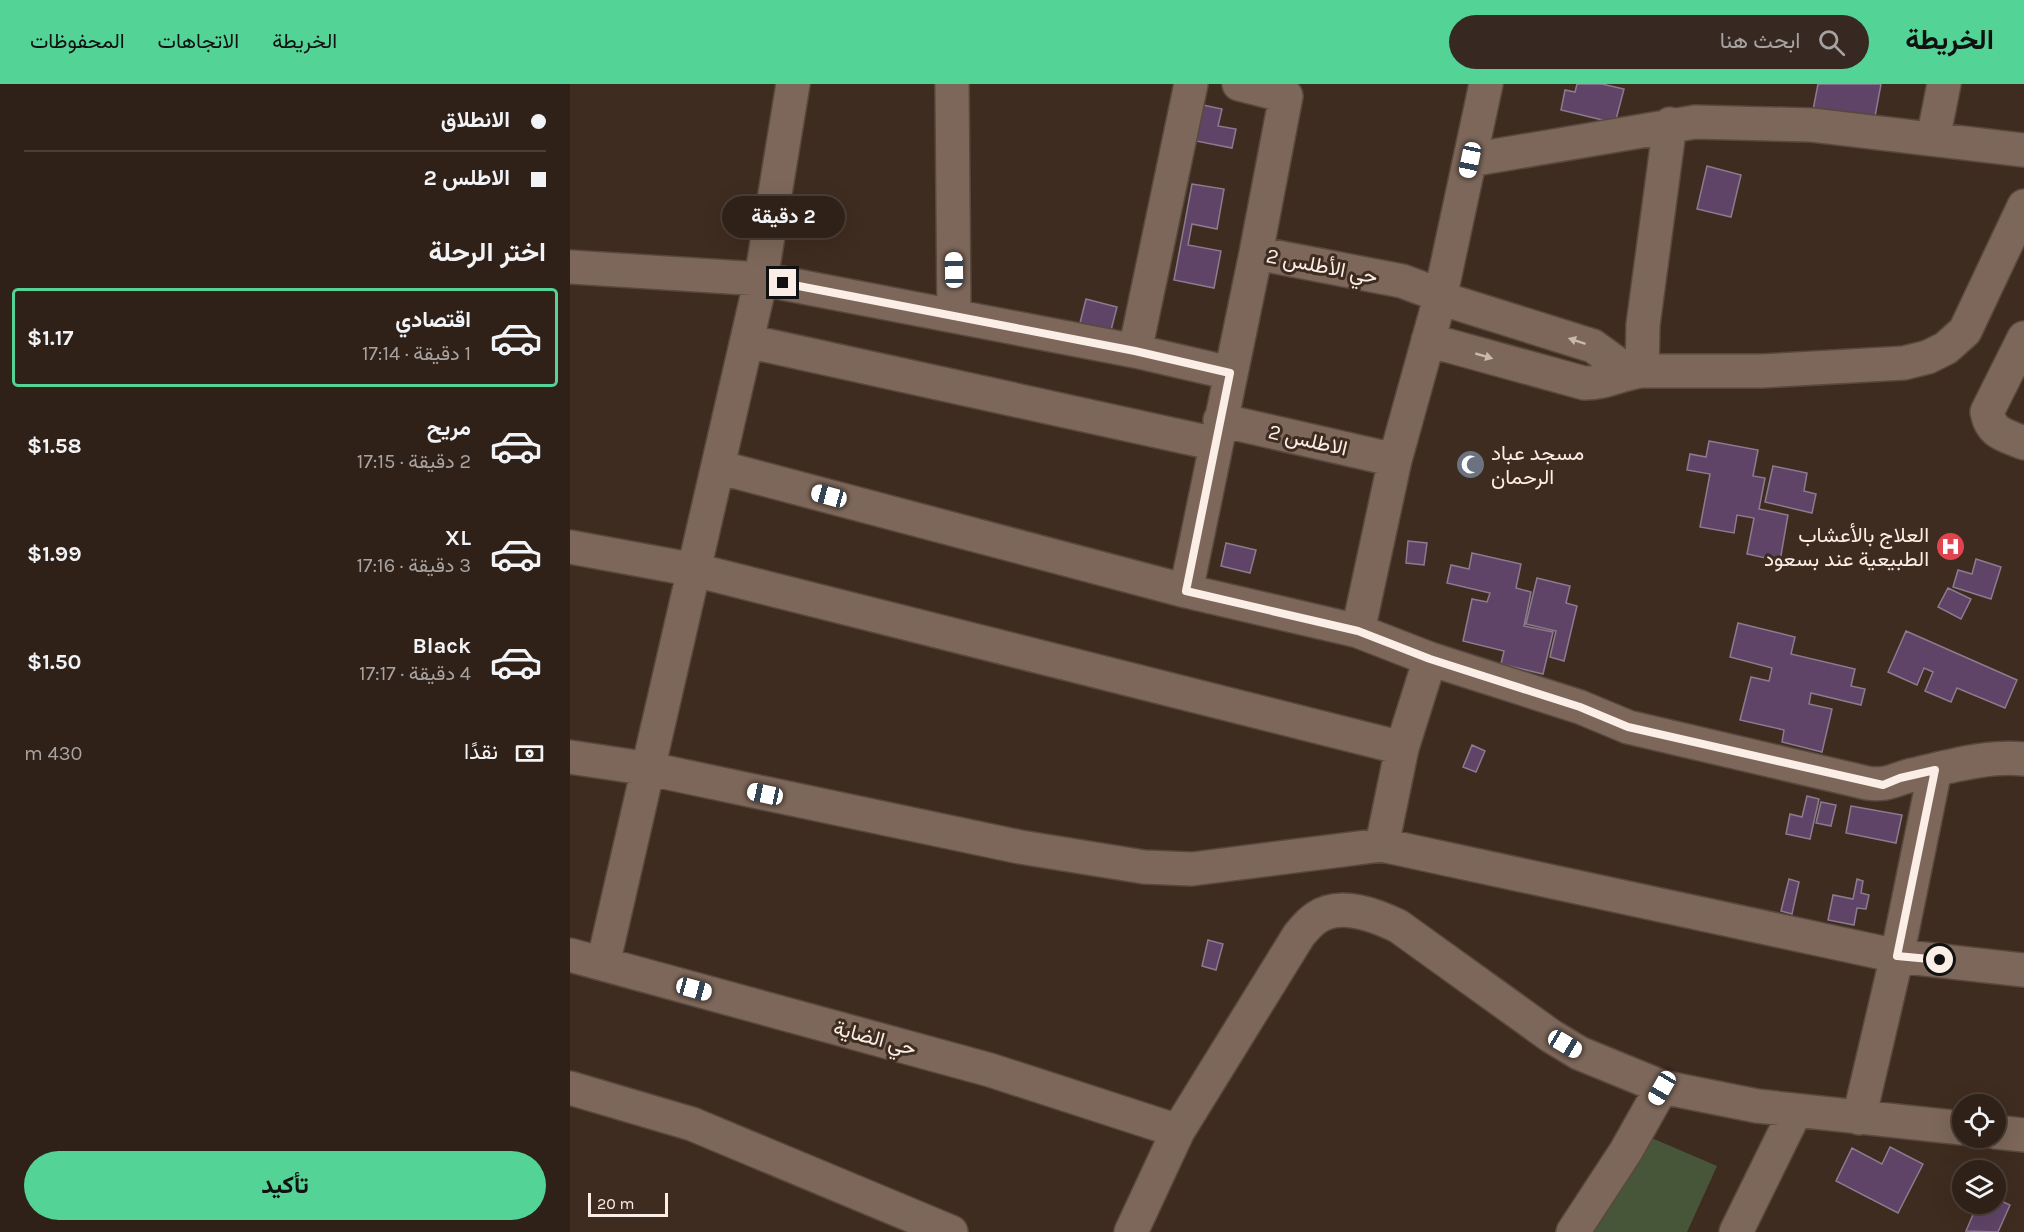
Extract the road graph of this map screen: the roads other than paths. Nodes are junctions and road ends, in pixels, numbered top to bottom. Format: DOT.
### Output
graph roads {
  1 [pos="793,84"];
  2 [pos="952,84"];
  3 [pos="1191,84"];
  4 [pos="1239,84"];
  5 [pos="1486,84"];
  6 [pos="1944,84"];
  7 [pos="1287,90"];
  8 [pos="1670,124"];
  9 [pos="1933,139"];
  10 [pos="2024,150"];
  11 [pos="1470,160"];
  12 [pos="2024,206"];
  13 [pos="1256,253"];
  14 [pos="570,267"];
  15 [pos="761,279"];
  16 [pos="1440,298"];
  17 [pos="954,316"];
  18 [pos="2024,338"];
  19 [pos="1428,340"];
  20 [pos="747,341"];
  21 [pos="1135,351"];
  22 [pos="1633,372"];
  23 [pos="1230,373"];
  24 [pos="1218,432"];
  25 [pos="2024,443"];
  26 [pos="1395,460"];
  27 [pos="718,466"];
  28 [pos="570,547"];
  29 [pos="695,570"];
  30 [pos="1186,591"];
  31 [pos="1358,631"];
  32 [pos="1430,659"];
  33 [pos="1402,748"];
  34 [pos="570,757"];
  35 [pos="2024,759"];
  36 [pos="650,769"];
  37 [pos="1935,770"];
  38 [pos="1382,845"];
  39 [pos="570,955"];
  40 [pos="1897,956"];
  41 [pos="603,964"];
  42 [pos="2024,970"];
  43 [pos="570,1088"];
  44 [pos="1662,1088"];
  45 [pos="1795,1112"];
  46 [pos="1859,1118"];
  47 [pos="1952,1127"];
  48 [pos="1178,1131"];
  49 [pos="2006,1133"];
  50 [pos="2024,1135"];
  51 [pos="951,1232"];
  52 [pos="1131,1232"];
  53 [pos="1573,1232"];
  54 [pos="1736,1232"];
  1 -- 15 [label="street"];
  2 -- 17 [label="street"];
  3 -- 21 [label="street"];
  4 -- 7 [label="street"];
  5 -- 11 [label="street"];
  6 -- 9 [label="street"];
  7 -- 13 [label="street"];
  8 -- 9 [label="street"];
  8 -- 11 [label="street"];
  8 -- 22 [label="street"];
  9 -- 10 [label="street"];
  11 -- 16 [label="street"];
  12 -- 22 [label="street"];
  13 -- 16 [label="street, حي الأطلس 2"];
  13 -- 23 [label="street, حي الأطلس 2"];
  14 -- 15 [label="street"];
  15 -- 17 [label="street"];
  15 -- 20 [label="street"];
  16 -- 19 [label="street"];
  22 -- 16 [label="street, حي الأطلس 2, one-way"];
  17 -- 21 [label="street"];
  18 -- 25 [label="street"];
  19 -- 22 [label="street, one-way"];
  19 -- 26 [label="street"];
  20 -- 24 [label="street, الاطلس 2"];
  20 -- 27 [label="street"];
  21 -- 23 [label="street"];
  23 -- 24 [label="street, حي الأطلس 2"];
  24 -- 26 [label="street, الاطلس 2"];
  24 -- 30 [label="street, حي الأطلس 2"];
  26 -- 31 [label="street"];
  27 -- 29 [label="street"];
  27 -- 30 [label="street"];
  28 -- 29 [label="street"];
  29 -- 33 [label="street"];
  29 -- 36 [label="street"];
  30 -- 31 [label="street"];
  31 -- 32 [label="street"];
  32 -- 33 [label="street"];
  32 -- 37 [label="street"];
  33 -- 38 [label="street"];
  34 -- 36 [label="street"];
  35 -- 37 [label="street"];
  36 -- 38 [label="street"];
  36 -- 41 [label="street"];
  37 -- 40 [label="street"];
  38 -- 40 [label="street"];
  39 -- 41 [label="street, حي الضاية"];
  40 -- 42 [label="street"];
  40 -- 46 [label="street"];
  41 -- 48 [label="street, حي الضاية"];
  43 -- 51 [label="street"];
  44 -- 45 [label="street"];
  44 -- 48 [label="street"];
  44 -- 53 [label="street"];
  45 -- 46 [label="street"];
  45 -- 54 [label="street"];
  46 -- 47 [label="street"];
  48 -- 52 [label="street"];
  49 -- 50 [label="street"];
}
